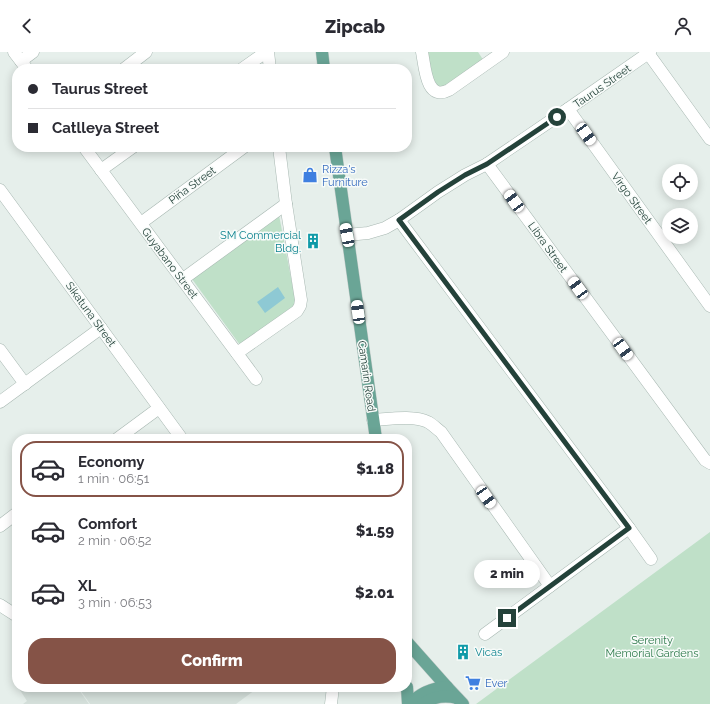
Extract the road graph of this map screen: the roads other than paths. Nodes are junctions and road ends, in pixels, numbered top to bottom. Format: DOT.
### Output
graph roads {
  1 [pos="33,52"];
  2 [pos="146,52"];
  3 [pos="267,52"];
  4 [pos="322,52"];
  5 [pos="422,52"];
  6 [pos="502,52"];
  7 [pos="649,53"];
  8 [pos="21,61"];
  9 [pos="130,64"];
  10 [pos="249,64"];
  11 [pos="269,64"];
  12 [pos="323,64"];
  13 [pos="568,109"];
  14 [pos="710,139"];
  15 [pos="88,152"];
  16 [pos="126,152"];
  17 [pos="237,152"];
  18 [pos="280,152"];
  19 [pos="336,152"];
  20 [pos="487,164"];
  21 [pos="101,170"];
  22 [pos="0,190"];
  23 [pos="286,204"];
  24 [pos="399,220"];
  25 [pos="141,223"];
  26 [pos="347,235"];
  27 [pos="182,280"];
  28 [pos="710,306"];
  29 [pos="101,328"];
  30 [pos="0,350"];
  31 [pos="237,353"];
  32 [pos="256,379"];
  33 [pos="25,384"];
  34 [pos="0,402"];
  35 [pos="159,408"];
  36 [pos="373,420"];
  37 [pos="124,434"];
  38 [pos="178,434"];
  39 [pos="375,434"];
  40 [pos="710,463"];
  41 [pos="12,517"];
  42 [pos="0,526"];
  43 [pos="629,528"];
  44 [pos="651,559"];
  45 [pos="550,586"];
  46 [pos="0,605"];
  47 [pos="12,613"];
  48 [pos="485,634"];
  49 [pos="412,648"];
  50 [pos="447,687"];
  51 [pos="332,692"];
  52 [pos="408,692"];
  53 [pos="460,701"];
  54 [pos="331,704"];
  55 [pos="409,704"];
  56 [pos="424,704"];
  1 -- 8 [label="street"];
  2 -- 9 [label="street"];
  3 -- 10 [label="street"];
  3 -- 11 [label="street"];
  4 -- 12 [label="main road"];
  5 -- 6 [label="street"];
  7 -- 13 [label="street, Taurus Street"];
  7 -- 14 [label="street"];
  13 -- 20 [label="street, Taurus Street"];
  13 -- 28 [label="street, Virgo Street"];
  15 -- 21 [label="street, Guyabano Street"];
  16 -- 21 [label="street"];
  17 -- 25 [label="street, Piña Street"];
  18 -- 23 [label="street"];
  19 -- 26 [label="main road, Camarin Road"];
  20 -- 24 [label="street, Taurus Street"];
  20 -- 40 [label="street, Libra Street"];
  21 -- 25 [label="street, Guyabano Street"];
  22 -- 29 [label="street, Sikatuna Street"];
  23 -- 27 [label="street"];
  23 -- 31 [label="street"];
  24 -- 26 [label="street, Taurus Street"];
  24 -- 43 [label="street"];
  25 -- 27 [label="street, Guyabano Street"];
  26 -- 36 [label="main road, Camarin Road"];
  27 -- 31 [label="street, Guyabano Street"];
  29 -- 33 [label="street"];
  29 -- 35 [label="street, Sikatuna Street"];
  30 -- 33 [label="street"];
  31 -- 32 [label="street, Guyabano Street"];
  33 -- 34 [label="street"];
  35 -- 37 [label="street"];
  35 -- 38 [label="street, Sikatuna Street"];
  36 -- 39 [label="main road, Camarin Road"];
  36 -- 45 [label="street"];
  41 -- 42 [label="street"];
  43 -- 44 [label="street"];
  43 -- 45 [label="street"];
  45 -- 48 [label="street"];
  46 -- 47 [label="street"];
  49 -- 50 [label="main road"];
  50 -- 53 [label="main road"];
  50 -- 55 [label="main road"];
  51 -- 54 [label="street"];
  52 -- 55 [label="main road"];
  53 -- 56 [label="main road"];
}
